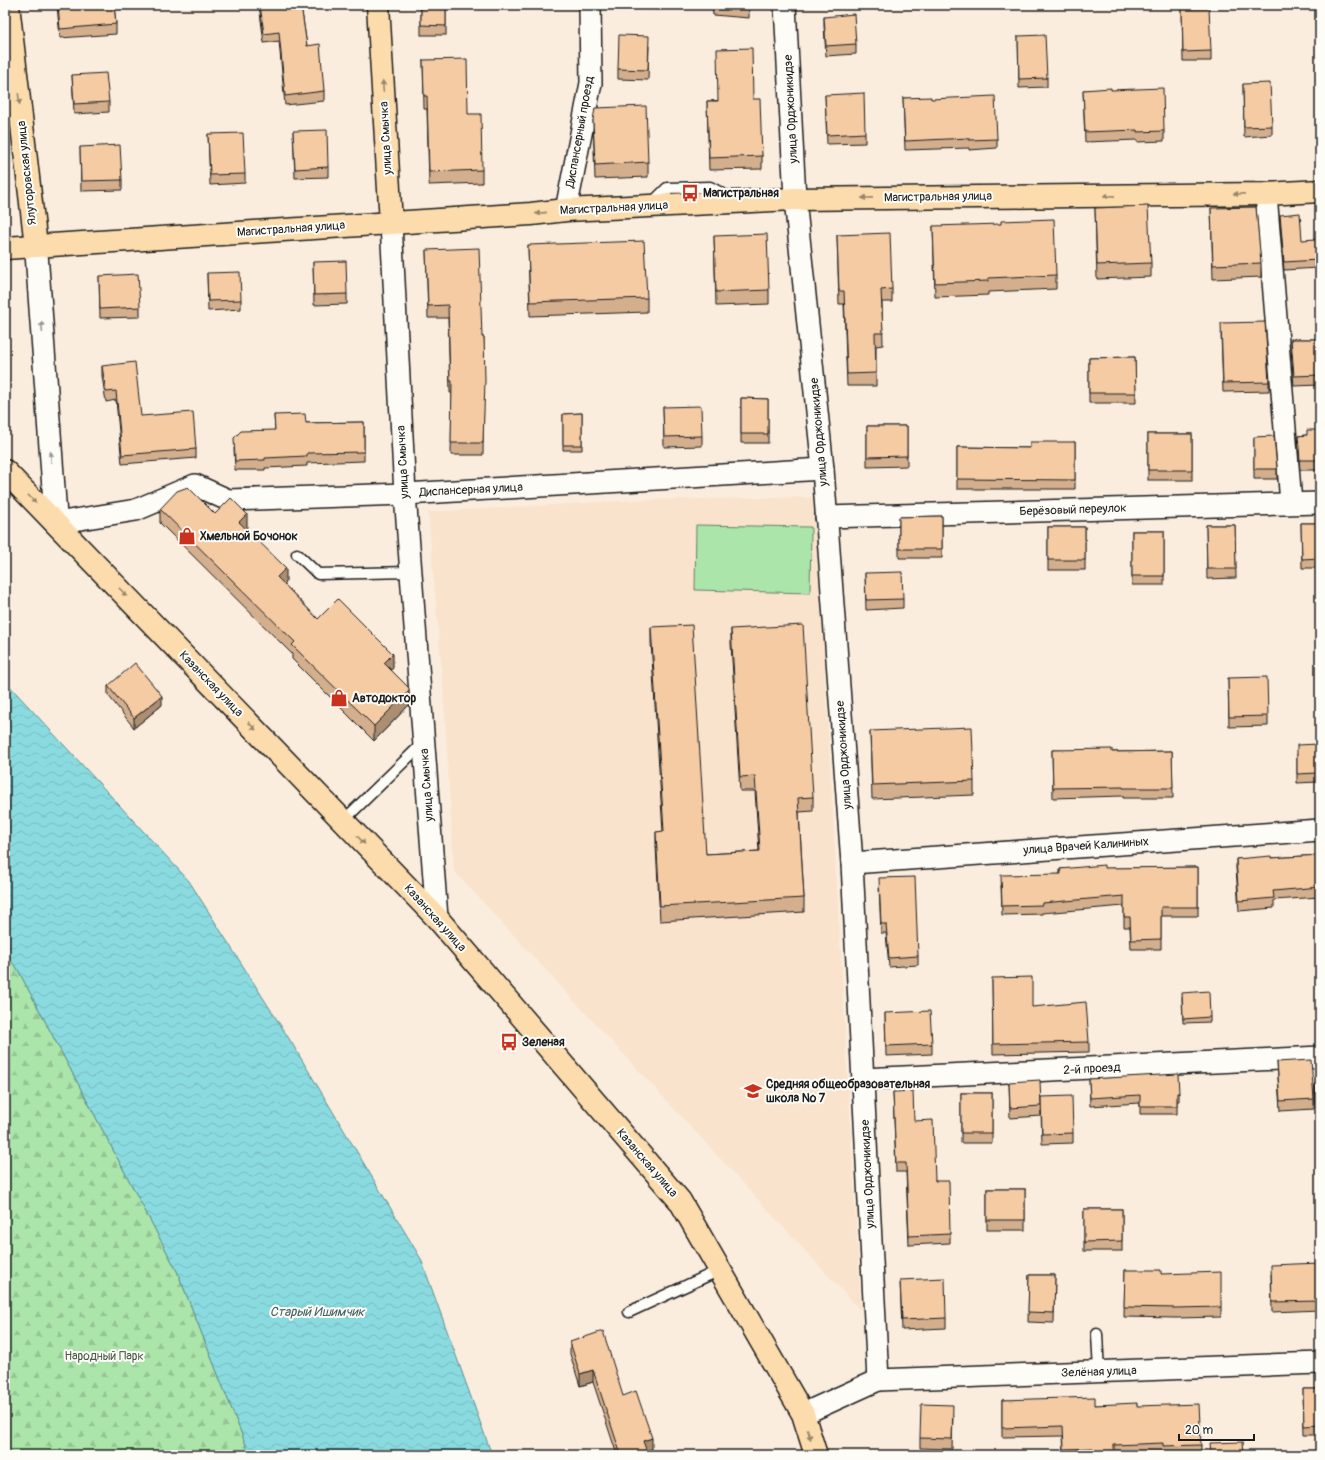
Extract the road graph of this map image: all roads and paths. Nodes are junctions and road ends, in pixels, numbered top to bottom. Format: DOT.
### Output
graph roads {
  1 [pos="8,5"];
  2 [pos="378,5"];
  3 [pos="590,5"];
  4 [pos="785,5"];
  5 [pos="1320,191"];
  6 [pos="1266,194"];
  7 [pos="795,199"];
  8 [pos="566,210"];
  9 [pos="391,223"];
  10 [pos="36,246"];
  11 [pos="5,248"];
  12 [pos="823,469"];
  13 [pos="5,471"];
  14 [pos="405,494"];
  15 [pos="1290,503"];
  16 [pos="1320,503"];
  17 [pos="826,517"];
  18 [pos="56,524"];
  19 [pos="297,554"];
  20 [pos="411,572"];
  21 [pos="424,742"];
  22 [pos="343,821"];
  23 [pos="1320,830"];
  24 [pos="852,863"];
  25 [pos="437,918"];
  26 [pos="1320,1057"];
  27 [pos="863,1079"];
  28 [pos="720,1270"];
  29 [pos="629,1312"];
  30 [pos="1097,1334"];
  31 [pos="1320,1364"];
  32 [pos="1099,1372"];
  33 [pos="878,1380"];
  34 [pos="803,1414"];
  35 [pos="816,1455"];
  1 -- 10 [label="main road, Ялуторовская улица, one-way"];
  9 -- 2 [label="main road, улица Смычка, one-way"];
  3 -- 8 [label="street, Диспансерный проезд"];
  4 -- 7 [label="street, улица Орджоникидзе"];
  5 -- 6 [label="main road, Магистральная улица"];
  6 -- 7 [label="main road, Магистральная улица, one-way"];
  6 -- 15 [label="street"];
  7 -- 8 [label="main road, Магистральная улица"];
  7 -- 12 [label="street, улица Орджоникидзе"];
  8 -- 9 [label="main road, Магистральная улица, one-way"];
  9 -- 10 [label="main road, Магистральная улица"];
  9 -- 14 [label="street, улица Смычка"];
  10 -- 11 [label="main road, Магистральная улица"];
  18 -- 10 [label="street, one-way"];
  12 -- 14 [label="street, Диспансерная улица"];
  12 -- 17 [label="street, улица Орджоникидзе"];
  13 -- 18 [label="main road, Казанская улица, one-way"];
  14 -- 18 [label="street, Диспансерная улица"];
  14 -- 20 [label="street, улица Смычка"];
  15 -- 16 [label="street, Берёзовый переулок"];
  15 -- 17 [label="street, Берёзовый переулок"];
  17 -- 24 [label="street, улица Орджоникидзе"];
  18 -- 22 [label="main road, Казанская улица, one-way"];
  19 -- 20 [label="lane"];
  20 -- 21 [label="street, улица Смычка"];
  21 -- 22 [label="lane"];
  21 -- 25 [label="street, улица Смычка"];
  22 -- 25 [label="main road, Казанская улица, one-way"];
  23 -- 24 [label="street, улица Врачей Калининых"];
  24 -- 27 [label="street, улица Орджоникидзе"];
  25 -- 28 [label="main road, Казанская улица"];
  26 -- 27 [label="street, 2-й проезд"];
  27 -- 33 [label="street, улица Орджоникидзе"];
  28 -- 29 [label="lane"];
  28 -- 34 [label="main road, Казанская улица"];
  30 -- 32 [label="lane"];
  31 -- 32 [label="street, Зелёная улица"];
  32 -- 33 [label="street, Зелёная улица"];
  33 -- 34 [label="street"];
  34 -- 35 [label="main road, one-way"];
}
